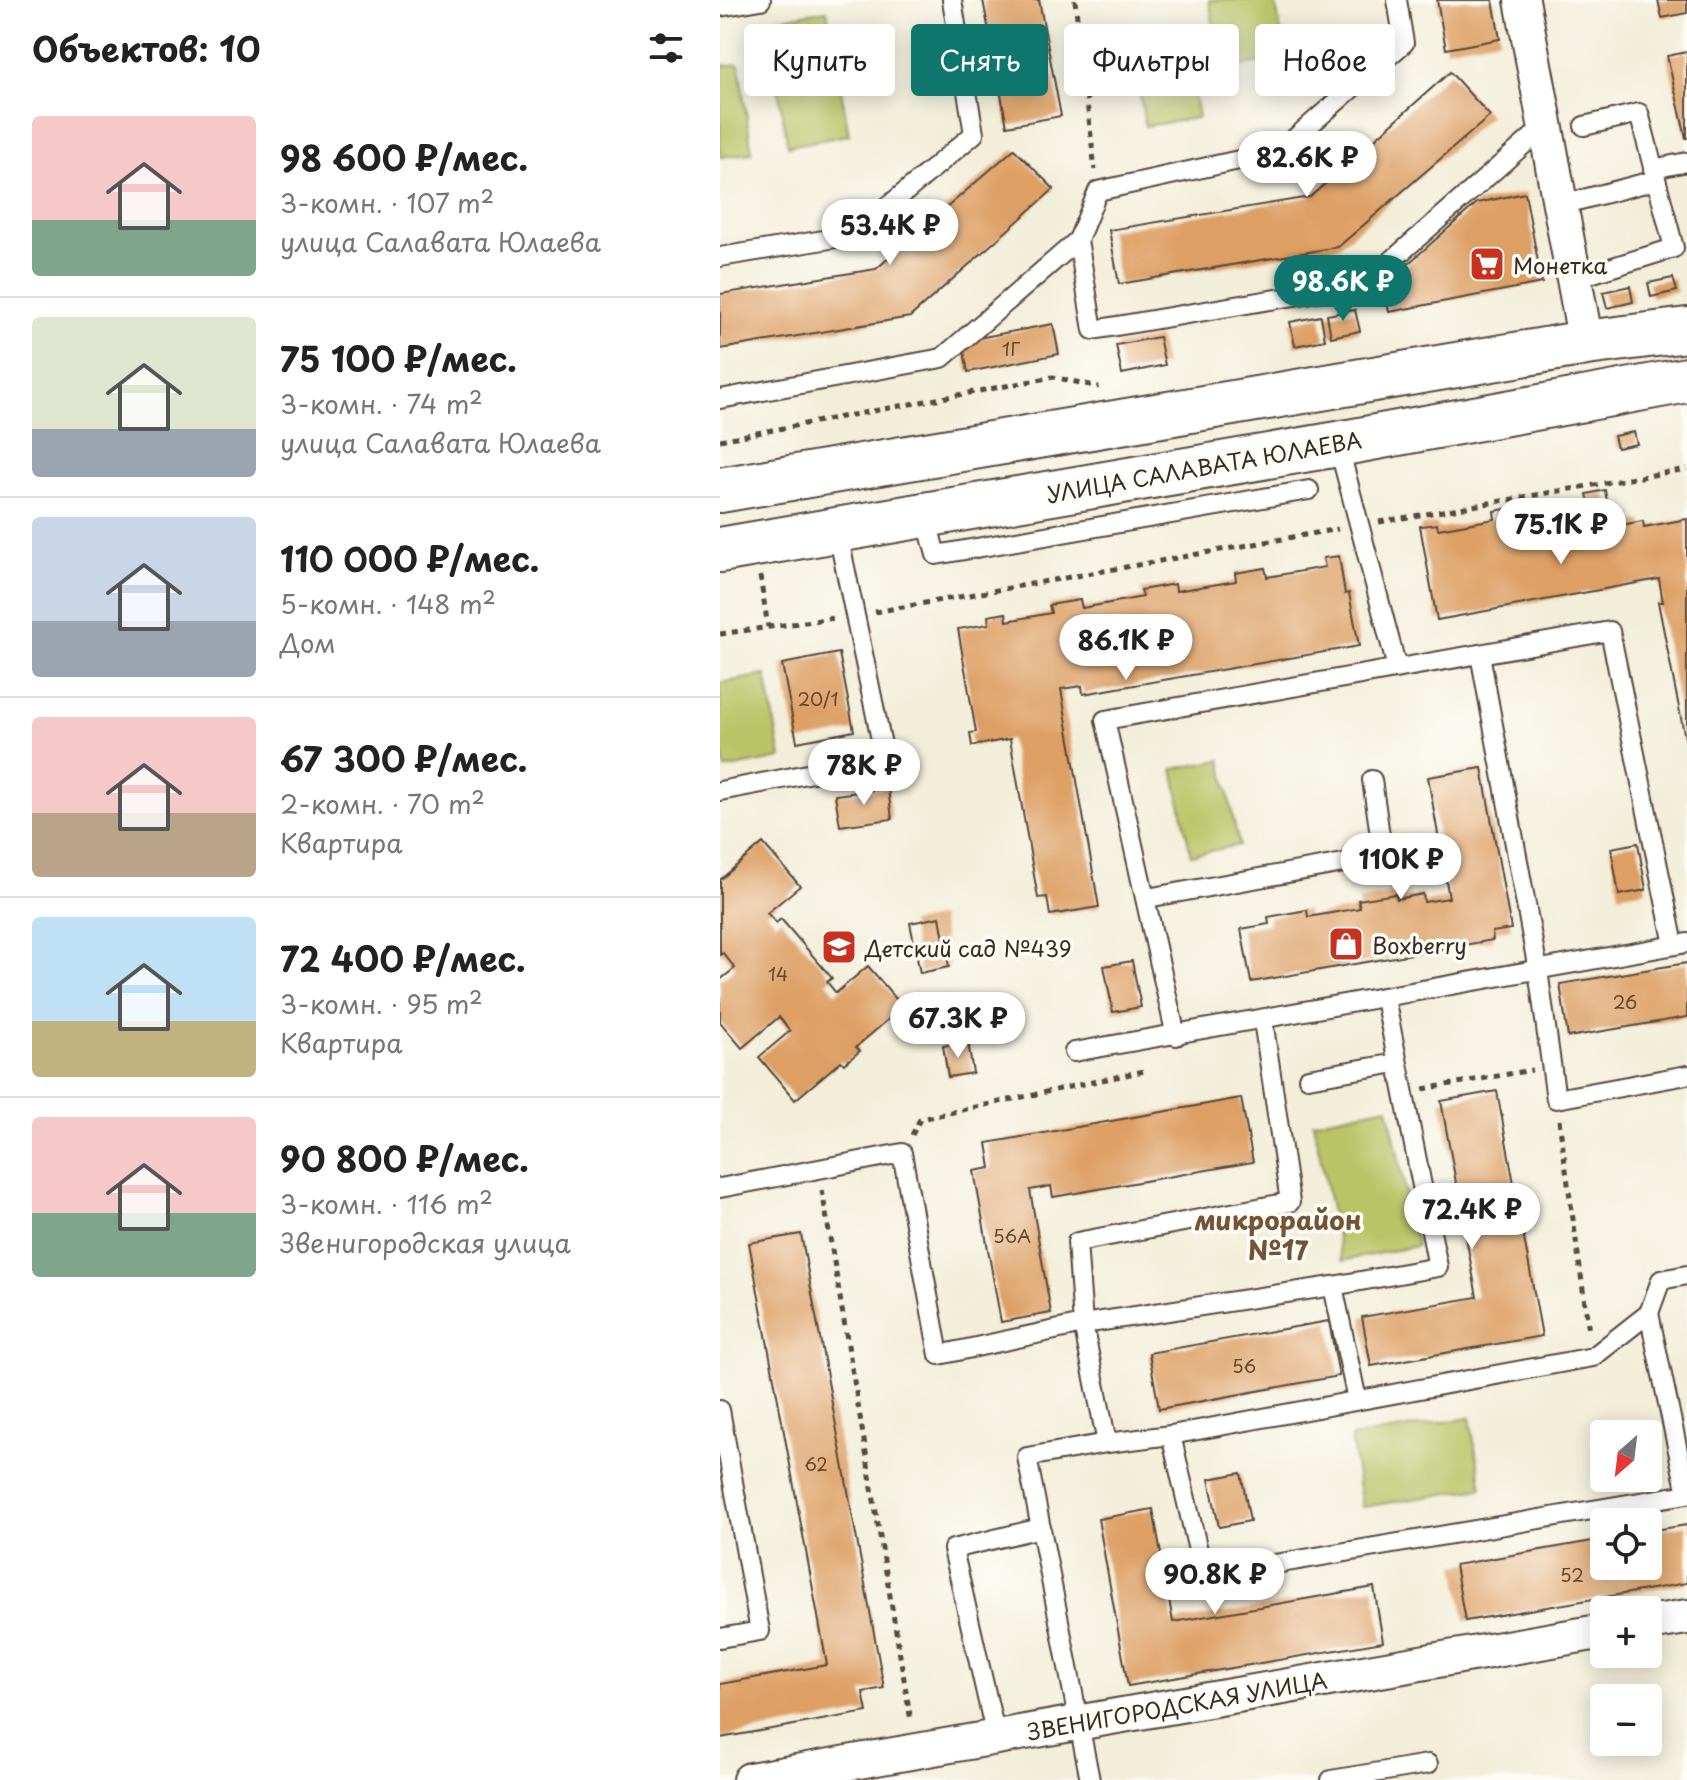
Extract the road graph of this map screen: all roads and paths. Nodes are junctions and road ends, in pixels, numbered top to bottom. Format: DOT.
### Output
graph roads {
  1 [pos="761,0"];
  2 [pos="952,0"];
  3 [pos="1075,0"];
  4 [pos="1397,0"];
  5 [pos="1522,0"];
  6 [pos="720,7"];
  7 [pos="1546,125"];
  8 [pos="1584,126"];
  9 [pos="1687,162"];
  10 [pos="1654,174"];
  11 [pos="1098,191"];
  12 [pos="1561,205"];
  13 [pos="1078,240"];
  14 [pos="720,257"];
  15 [pos="1574,279"];
  16 [pos="1687,330"];
  17 [pos="1586,343"];
  18 [pos="1687,380"];
  19 [pos="1327,387"];
  20 [pos="1596,397"];
  21 [pos="720,399"];
  22 [pos="1338,444"];
  23 [pos="1687,469"];
  24 [pos="824,473"];
  25 [pos="720,490"];
  26 [pos="1309,490"];
  27 [pos="925,514"];
  28 [pos="1359,525"];
  29 [pos="837,529"];
  30 [pos="720,550"];
  31 [pos="855,615"];
  32 [pos="720,634"];
  33 [pos="1480,654"];
  34 [pos="1397,668"];
  35 [pos="1372,780"];
  36 [pos="720,791"];
  37 [pos="1147,898"];
  38 [pos="1680,944"];
  39 [pos="1538,970"];
  40 [pos="1385,998"];
  41 [pos="1263,1020"];
  42 [pos="1176,1036"];
  43 [pos="1074,1052"];
  44 [pos="1397,1063"];
  45 [pos="1552,1067"];
  46 [pos="1144,1071"];
  47 [pos="1687,1075"];
  48 [pos="1308,1078"];
  49 [pos="1403,1092"];
  50 [pos="1556,1099"];
  51 [pos="902,1153"];
  52 [pos="819,1170"];
  53 [pos="720,1188"];
  54 [pos="1687,1275"];
  55 [pos="1333,1286"];
  56 [pos="1649,1313"];
  57 [pos="1083,1324"];
  58 [pos="1593,1357"];
  59 [pos="1357,1400"];
  60 [pos="720,1410"];
  61 [pos="1171,1435"];
  62 [pos="1107,1443"];
  63 [pos="1041,1528"];
  64 [pos="1687,1617"];
  65 [pos="1662,1621"];
  66 [pos="1590,1633"];
  67 [pos="720,1638"];
  68 [pos="1080,1721"];
  69 [pos="996,1737"];
  70 [pos="916,1752"];
  71 [pos="1428,1764"];
  72 [pos="750,1780"];
  73 [pos="1090,1780"];
  74 [pos="1331,1780"];
  1 -- 6 [label="lane"];
  2 -- 14 [label="lane"];
  3 -- 11 [label="path"];
  4 -- 11 [label="lane"];
  5 -- 7 [label="street"];
  7 -- 12 [label="street"];
  7 -- 13 [label="lane"];
  8 -- 10 [label="lane"];
  9 -- 10 [label="lane"];
  10 -- 12 [label="lane"];
  10 -- 15 [label="lane"];
  11 -- 13 [label="lane"];
  12 -- 15 [label="street"];
  13 -- 21 [label="lane"];
  15 -- 17 [label="street"];
  16 -- 17 [label="street"];
  17 -- 19 [label="street"];
  17 -- 20 [label="street"];
  18 -- 20 [label="street, УЛИЦА САЛАВАТА ЮЛАЕВА"];
  19 -- 22 [label="street"];
  19 -- 24 [label="street"];
  20 -- 22 [label="street, УЛИЦА САЛАВАТА ЮЛАЕВА"];
  22 -- 27 [label="street, УЛИЦА САЛАВАТА ЮЛАЕВА"];
  22 -- 28 [label="lane"];
  23 -- 28 [label="path"];
  24 -- 25 [label="street"];
  24 -- 29 [label="street"];
  26 -- 27 [label="lane"];
  27 -- 29 [label="street, УЛИЦА САЛАВАТА ЮЛАЕВА"];
  28 -- 31 [label="path"];
  28 -- 34 [label="lane"];
  29 -- 30 [label="street, УЛИЦА САЛАВАТА ЮЛАЕВА"];
  29 -- 31 [label="lane"];
  31 -- 32 [label="path"];
  31 -- 36 [label="lane"];
  33 -- 34 [label="lane"];
  33 -- 38 [label="lane"];
  33 -- 39 [label="lane"];
  34 -- 37 [label="lane"];
  35 -- 37 [label="lane"];
  37 -- 42 [label="lane"];
  38 -- 39 [label="lane"];
  39 -- 40 [label="lane"];
  39 -- 45 [label="lane"];
  40 -- 41 [label="lane"];
  40 -- 44 [label="lane"];
  41 -- 42 [label="lane"];
  41 -- 57 [label="lane"];
  42 -- 43 [label="lane"];
  44 -- 48 [label="lane"];
  44 -- 49 [label="lane"];
  45 -- 49 [label="path"];
  45 -- 50 [label="lane"];
  46 -- 51 [label="path"];
  47 -- 50 [label="lane"];
  49 -- 55 [label="lane"];
  50 -- 58 [label="path"];
  51 -- 52 [label="lane"];
  51 -- 57 [label="lane"];
  52 -- 53 [label="lane"];
  52 -- 70 [label="path"];
  54 -- 56 [label="lane"];
  55 -- 57 [label="lane"];
  55 -- 59 [label="lane"];
  56 -- 58 [label="lane"];
  56 -- 61 [label="lane"];
  57 -- 62 [label="lane"];
  58 -- 59 [label="lane"];
  59 -- 61 [label="lane"];
  60 -- 67 [label="lane"];
  61 -- 62 [label="lane"];
  62 -- 63 [label="lane"];
  63 -- 68 [label="lane"];
  63 -- 69 [label="lane"];
  64 -- 65 [label="street"];
  66 -- 68 [label="street, ЗВЕНИГОРОДСКАЯ УЛИЦА"];
  68 -- 69 [label="street, ЗВЕНИГОРОДСКАЯ УЛИЦА"];
  68 -- 73 [label="lane"];
  69 -- 70 [label="street, ЗВЕНИГОРОДСКАЯ УЛИЦА"];
  70 -- 72 [label="street, ЗВЕНИГОРОДСКАЯ УЛИЦА"];
  71 -- 74 [label="lane"];
}
